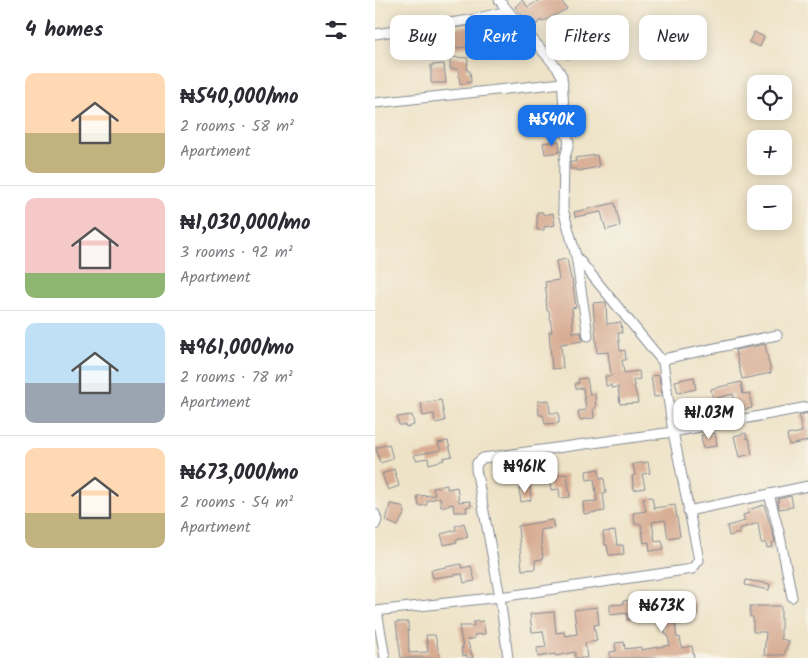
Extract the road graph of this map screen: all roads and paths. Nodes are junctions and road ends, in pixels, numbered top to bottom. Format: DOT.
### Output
graph roads {
  1 [pos="499,0"];
  2 [pos="508,11"];
  3 [pos="375,34"];
  4 [pos="563,83"];
  5 [pos="375,103"];
  6 [pos="576,256"];
  7 [pos="777,335"];
  8 [pos="588,336"];
  9 [pos="663,362"];
  10 [pos="808,407"];
  11 [pos="673,432"];
  12 [pos="808,486"];
  13 [pos="769,494"];
  14 [pos="688,511"];
  15 [pos="375,514"];
  16 [pos="375,525"];
  17 [pos="500,597"];
  18 [pos="792,597"];
  19 [pos="376,611"];
  20 [pos="385,658"];
  21 [pos="508,658"];
  1 -- 2 [label="street"];
  2 -- 3 [label="street"];
  2 -- 4 [label="street"];
  4 -- 5 [label="street"];
  4 -- 6 [label="street"];
  6 -- 8 [label="street"];
  6 -- 9 [label="street"];
  7 -- 9 [label="street"];
  9 -- 11 [label="street"];
  10 -- 11 [label="street"];
  11 -- 14 [label="street"];
  11 -- 17 [label="street"];
  12 -- 13 [label="street"];
  13 -- 14 [label="street"];
  13 -- 18 [label="street"];
  14 -- 17 [label="street"];
  15 -- 16 [label="street"];
  17 -- 19 [label="street"];
  17 -- 21 [label="street"];
  19 -- 20 [label="street"];
}
